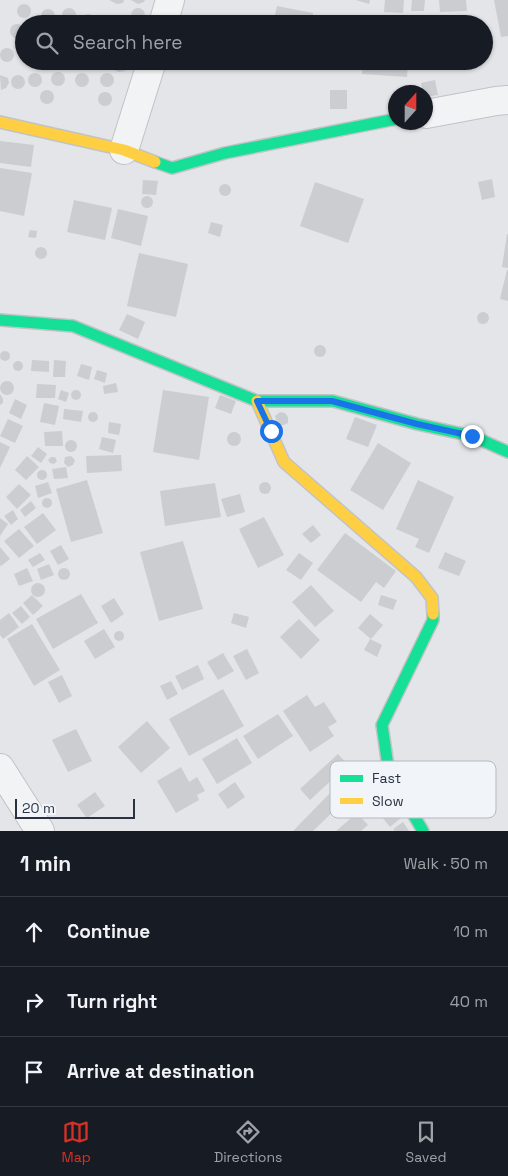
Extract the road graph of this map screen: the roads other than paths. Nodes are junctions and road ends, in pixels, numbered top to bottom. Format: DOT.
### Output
graph roads {
  1 [pos="170,0"];
  2 [pos="166,15"];
  3 [pos="149,70"];
  4 [pos="508,100"];
  5 [pos="433,113"];
  6 [pos="0,122"];
  7 [pos="388,122"];
  8 [pos="124,150"];
  9 [pos="0,320"];
  10 [pos="257,401"];
  11 [pos="508,452"];
  12 [pos="387,761"];
  13 [pos="0,768"];
  14 [pos="415,818"];
  15 [pos="40,831"];
  16 [pos="423,831"];
  1 -- 2 [label="street"];
  3 -- 8 [label="street"];
  4 -- 5 [label="street"];
  6 -- 8 [label="street"];
  7 -- 8 [label="street"];
  9 -- 10 [label="street"];
  10 -- 11 [label="street"];
  10 -- 12 [label="street"];
  13 -- 15 [label="street"];
  14 -- 16 [label="street"];
}
